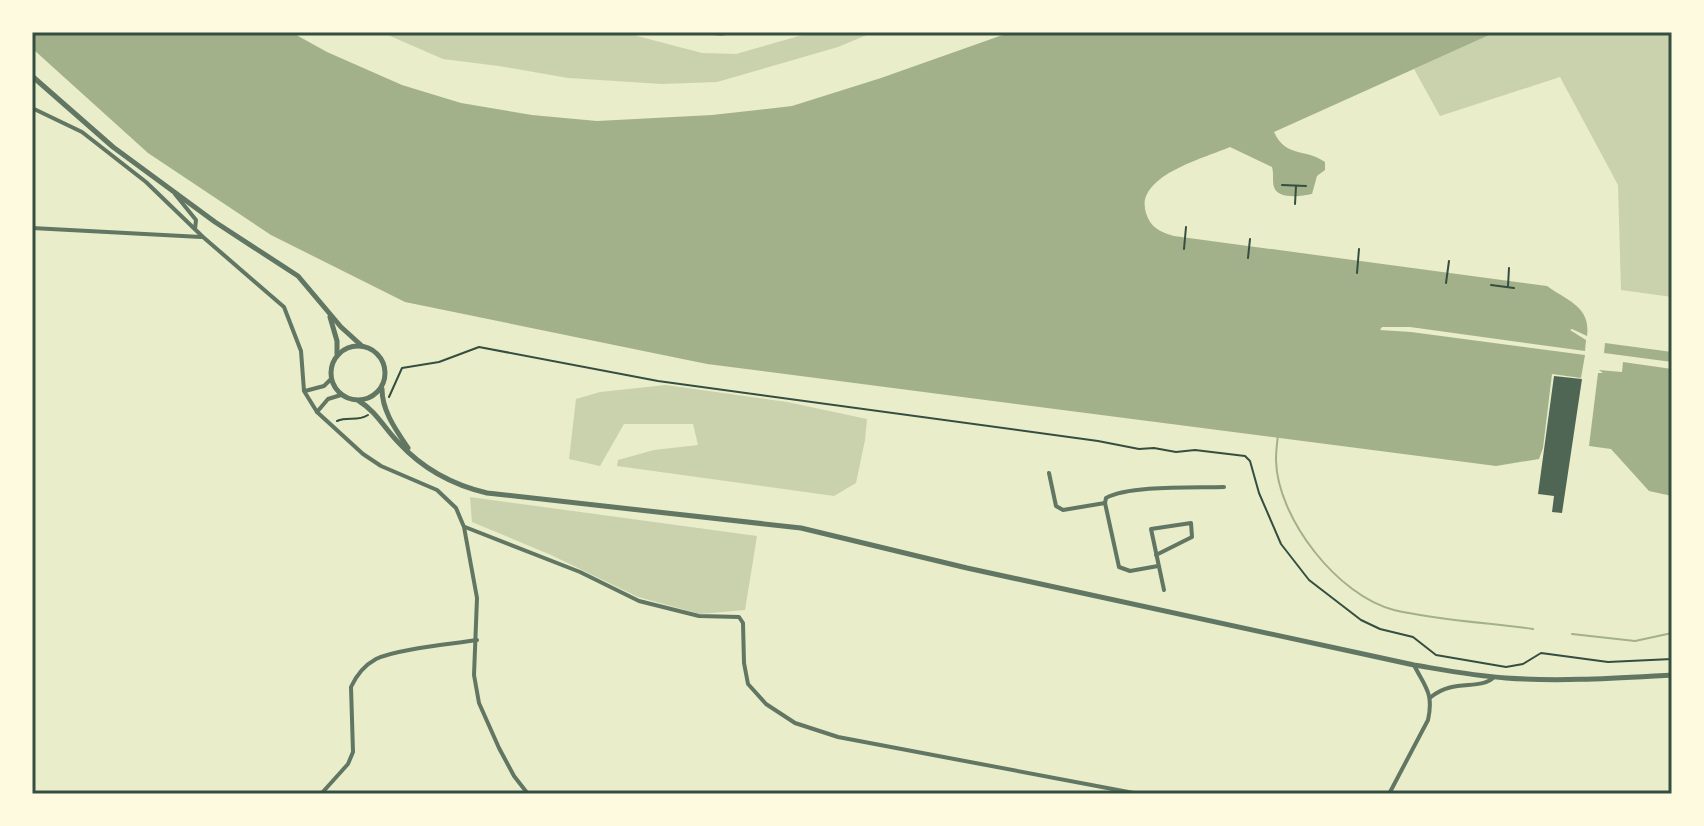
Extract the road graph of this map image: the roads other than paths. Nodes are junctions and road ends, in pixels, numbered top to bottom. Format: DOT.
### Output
graph roads {
  1 [pos="32,76"];
  2 [pos="32,108"];
  3 [pos="174,192"];
  4 [pos="32,228"];
  5 [pos="195,229"];
  6 [pos="203,237"];
  7 [pos="328,312"];
  8 [pos="362,346"];
  9 [pos="336,356"];
  10 [pos="331,379"];
  11 [pos="382,386"];
  12 [pos="304,391"];
  13 [pos="341,395"];
  14 [pos="359,401"];
  15 [pos="317,412"];
  16 [pos="413,455"];
  17 [pos="1049,473"];
  18 [pos="1224,487"];
  19 [pos="1105,503"];
  20 [pos="464,527"];
  21 [pos="1156,555"];
  22 [pos="1158,566"];
  23 [pos="1164,590"];
  24 [pos="477,640"];
  25 [pos="1414,665"];
  26 [pos="1672,675"];
  27 [pos="1494,677"];
  28 [pos="1431,697"];
  29 [pos="321,794"];
  30 [pos="528,794"];
  31 [pos="1139,794"];
  32 [pos="1389,794"];
  1 -- 3 [label="street"];
  2 -- 5 [label="street"];
  3 -- 5 [label="street"];
  3 -- 7 [label="street"];
  4 -- 6 [label="street"];
  5 -- 6 [label="street"];
  6 -- 12 [label="street"];
  7 -- 8 [label="street"];
  7 -- 9 [label="street"];
  8 -- 9 [label="street"];
  8 -- 11 [label="street"];
  9 -- 10 [label="street"];
  10 -- 12 [label="street"];
  10 -- 13 [label="street"];
  11 -- 14 [label="street"];
  11 -- 16 [label="street"];
  12 -- 15 [label="street"];
  13 -- 14 [label="street"];
  13 -- 15 [label="street"];
  14 -- 16 [label="street"];
  15 -- 20 [label="street"];
  16 -- 25 [label="street"];
  17 -- 19 [label="street"];
  18 -- 19 [label="street"];
  19 -- 22 [label="street"];
  20 -- 24 [label="street"];
  20 -- 31 [label="street"];
  21 -- 21 [label="street"];
  21 -- 22 [label="street"];
  22 -- 23 [label="street"];
  24 -- 29 [label="street"];
  24 -- 30 [label="street"];
  25 -- 27 [label="street"];
  25 -- 28 [label="street"];
  26 -- 27 [label="street"];
  27 -- 28 [label="street"];
  28 -- 32 [label="street"];
}
